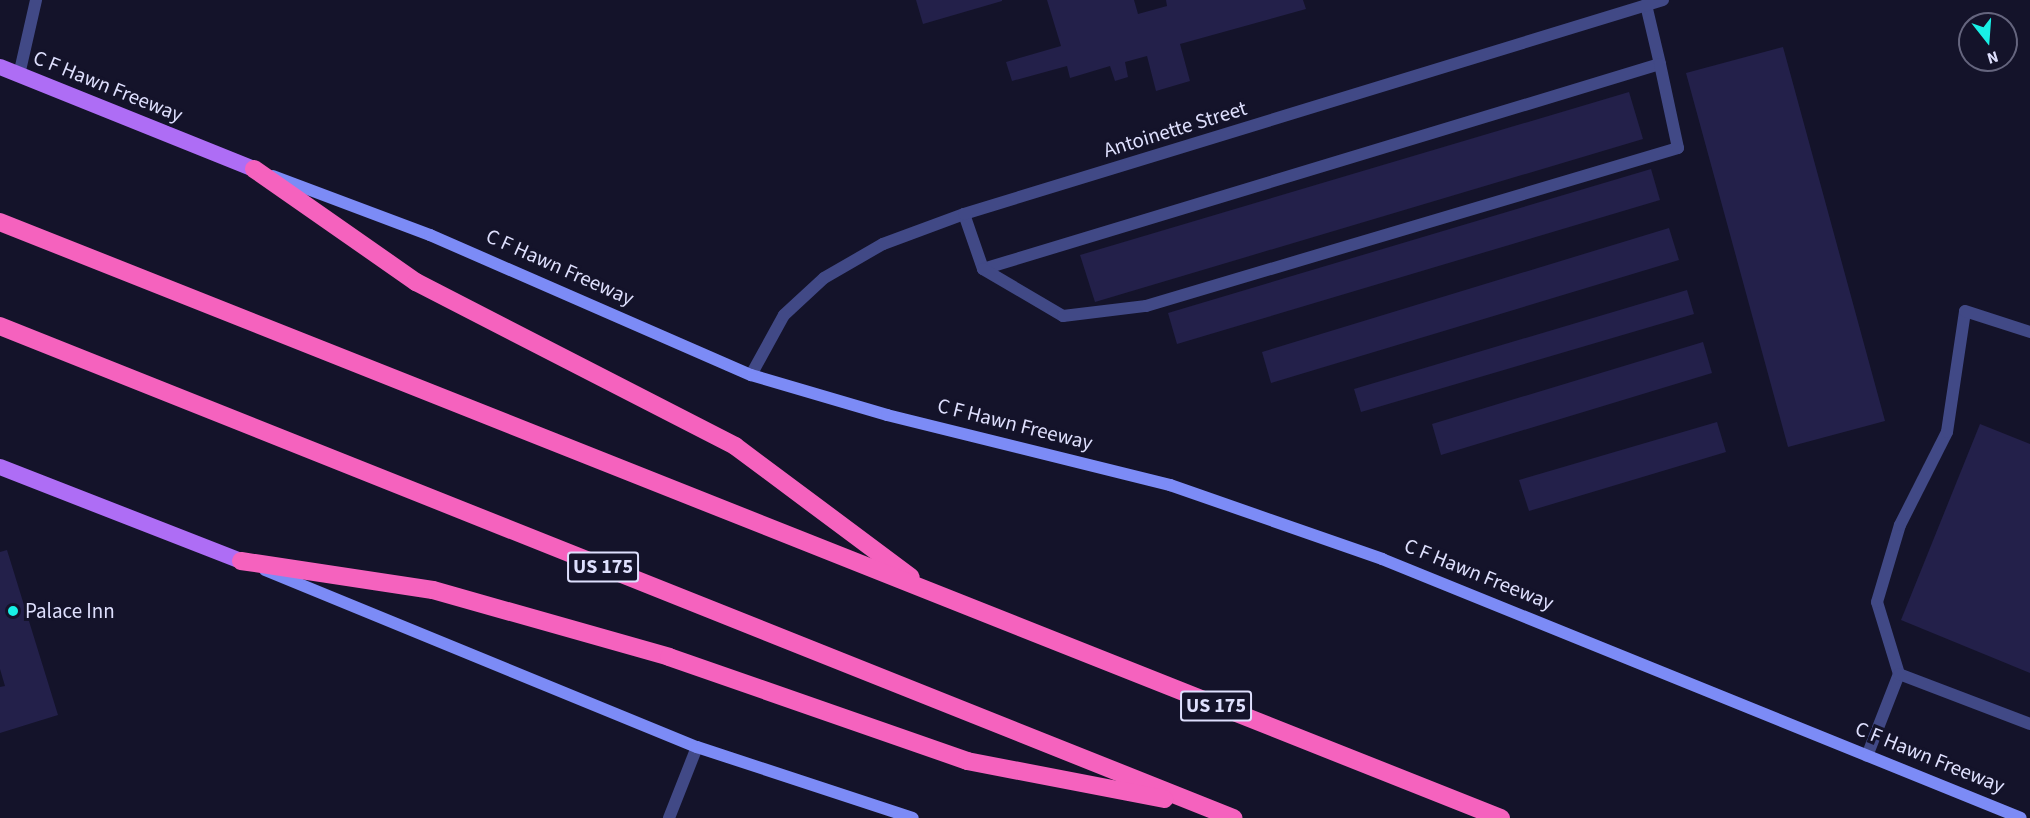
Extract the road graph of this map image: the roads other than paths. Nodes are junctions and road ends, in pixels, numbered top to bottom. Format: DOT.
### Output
graph roads {
  1 [pos="36,0"];
  2 [pos="1663,0"];
  3 [pos="1646,5"];
  4 [pos="1660,64"];
  5 [pos="0,67"];
  6 [pos="19,75"];
  7 [pos="254,169"];
  8 [pos="964,214"];
  9 [pos="0,222"];
  10 [pos="982,269"];
  11 [pos="0,326"];
  12 [pos="2030,332"];
  13 [pos="751,375"];
  14 [pos="0,467"];
  15 [pos="241,561"];
  16 [pos="931,592"];
  17 [pos="1899,674"];
  18 [pos="2030,724"];
  19 [pos="697,747"];
  20 [pos="1867,756"];
  21 [pos="1207,808"];
  22 [pos="669,818"];
  23 [pos="913,818"];
  24 [pos="1233,818"];
  25 [pos="1501,818"];
  26 [pos="2021,818"];
  1 -- 6 [label="street"];
  2 -- 3 [label="street, Antoinette Street"];
  3 -- 4 [label="street"];
  3 -- 8 [label="street, Antoinette Street"];
  4 -- 10 [label="street"];
  4 -- 10 [label="street"];
  5 -- 6 [label="main road, C F Hawn Freeway"];
  6 -- 7 [label="main road, C F Hawn Freeway"];
  7 -- 13 [label="main road, C F Hawn Freeway"];
  7 -- 16 [label="highway"];
  8 -- 10 [label="street"];
  8 -- 13 [label="street, Antoinette Street"];
  9 -- 16 [label="highway, US 175"];
  11 -- 21 [label="highway, US 175"];
  12 -- 17 [label="street"];
  13 -- 20 [label="main road, C F Hawn Freeway"];
  14 -- 15 [label="main road"];
  15 -- 19 [label="main road"];
  15 -- 21 [label="highway"];
  16 -- 25 [label="highway, US 175"];
  17 -- 18 [label="street"];
  17 -- 20 [label="street"];
  19 -- 22 [label="street"];
  19 -- 23 [label="main road"];
  20 -- 26 [label="main road, C F Hawn Freeway"];
  21 -- 24 [label="highway, US 175"];
}
